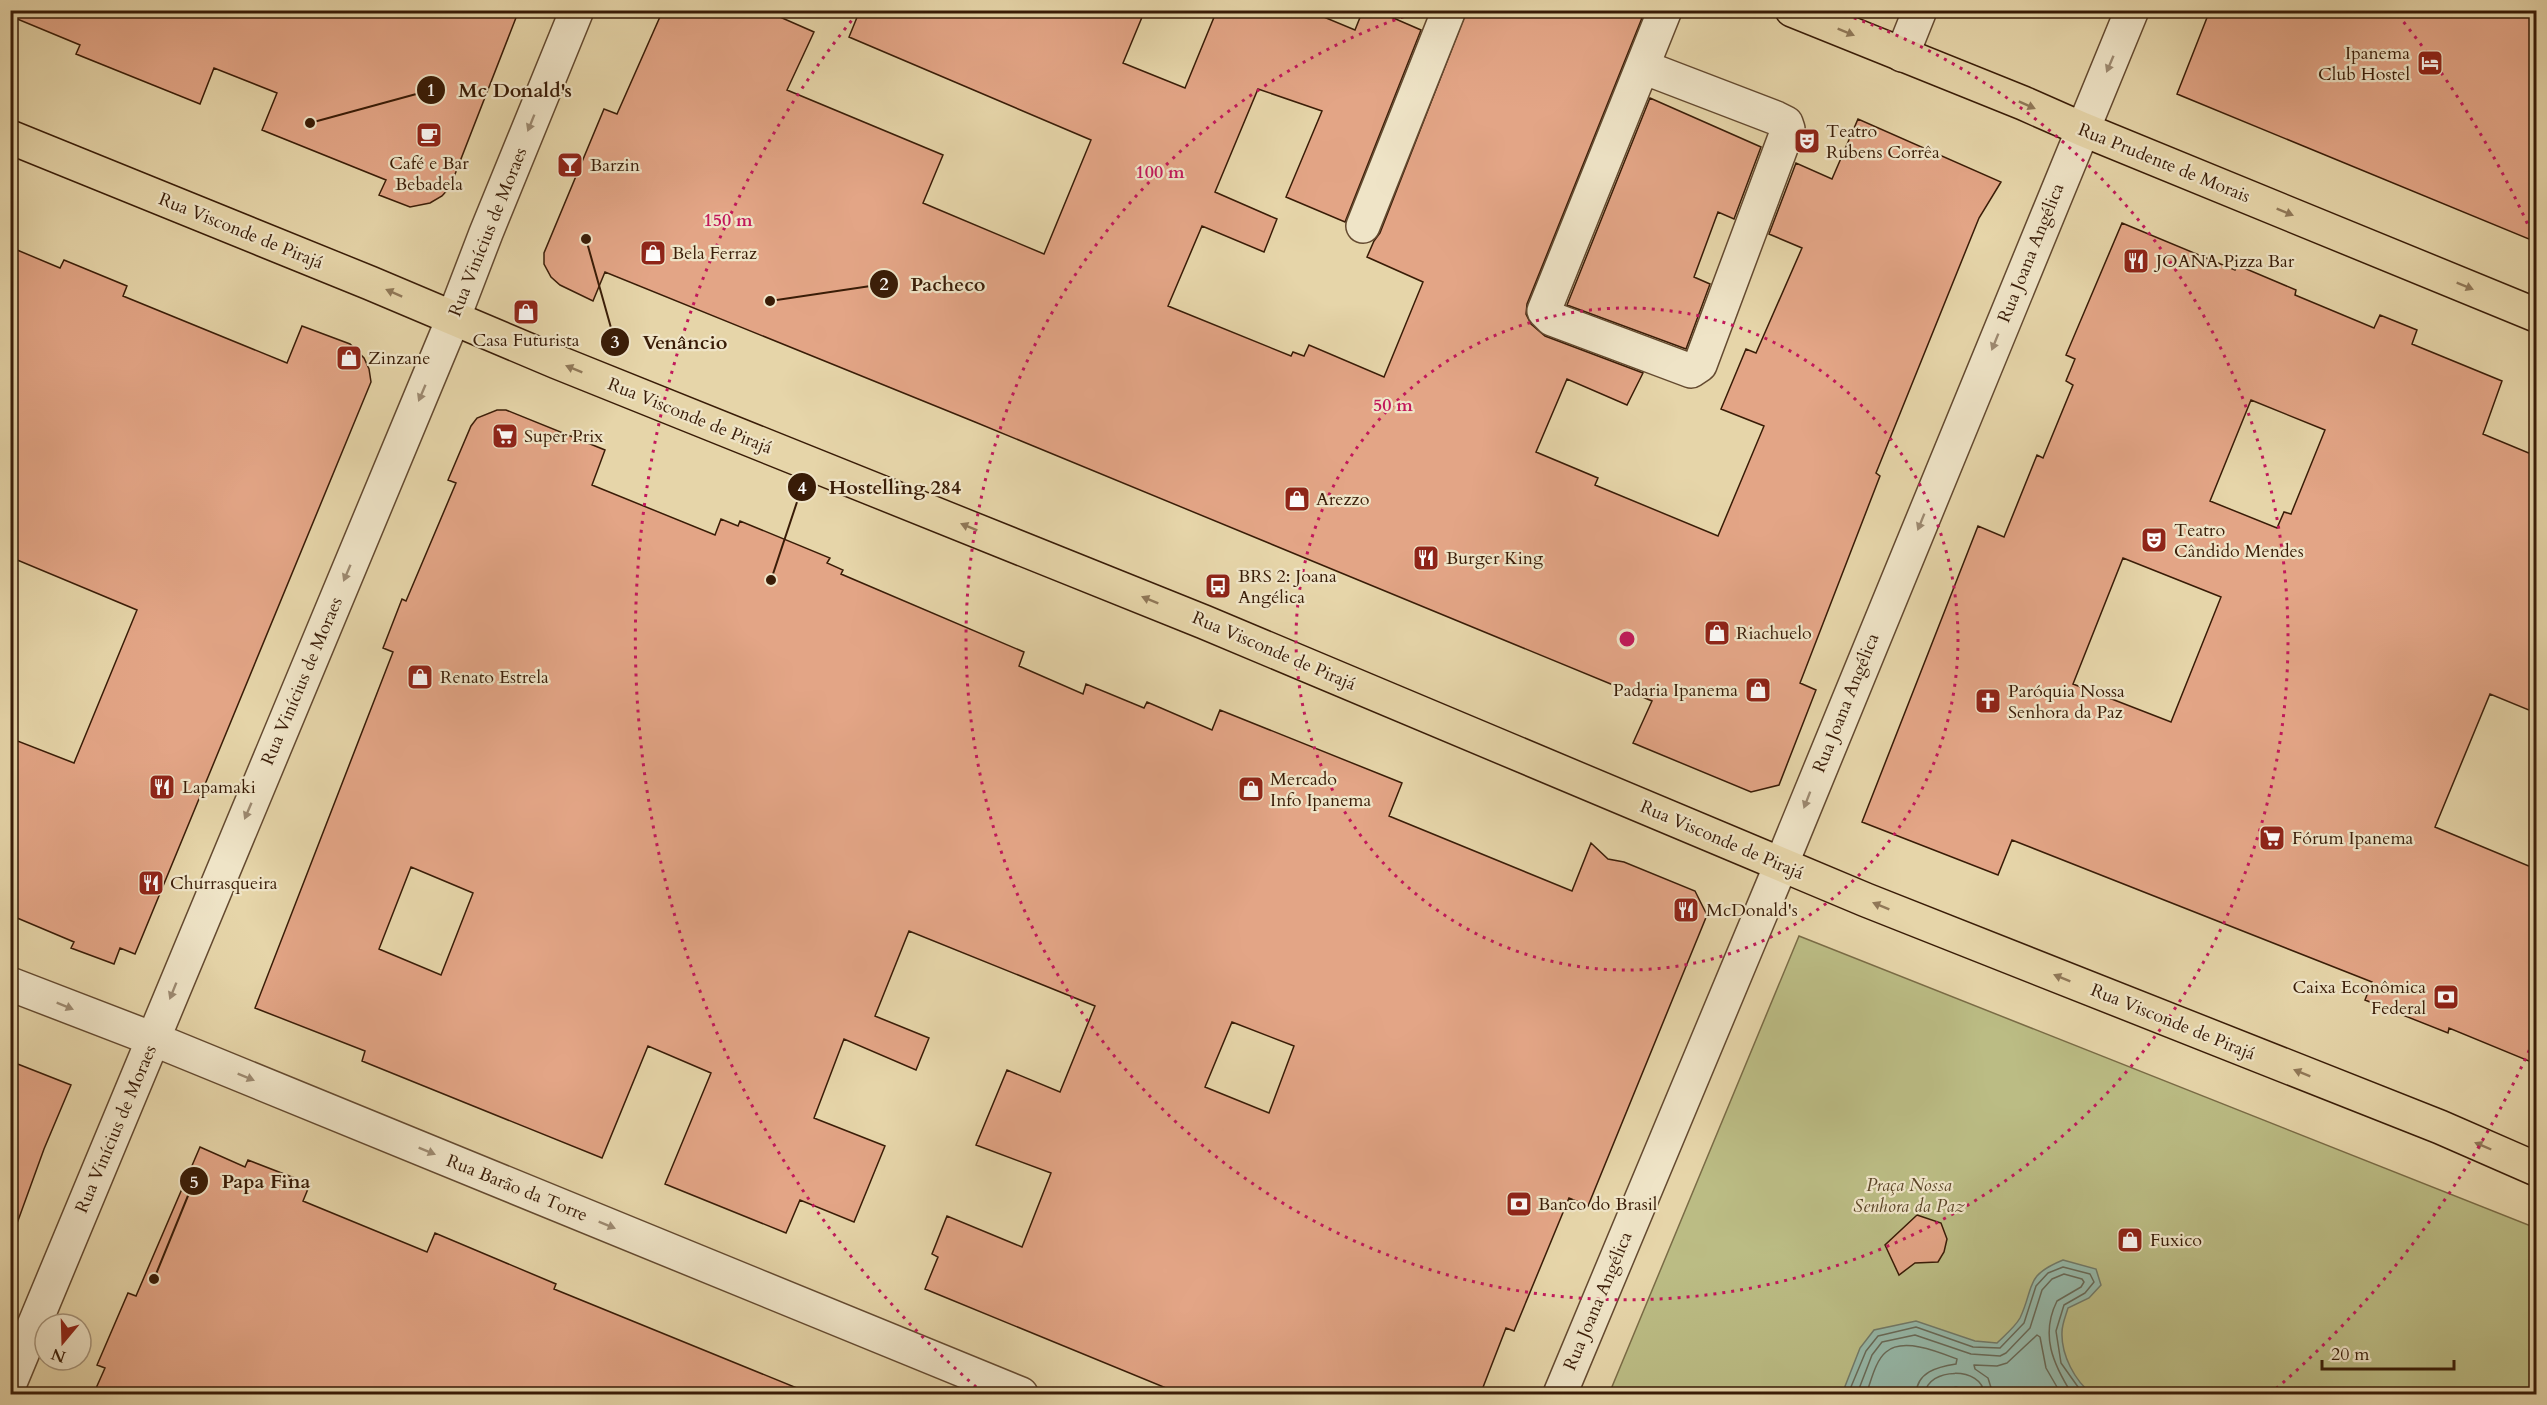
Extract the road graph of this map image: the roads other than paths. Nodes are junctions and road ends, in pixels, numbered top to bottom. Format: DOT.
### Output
graph roads {
  1 [pos="577,10"];
  2 [pos="1449,10"];
  3 [pos="1665,10"];
  4 [pos="1920,10"];
  5 [pos="2132,10"];
  6 [pos="1798,12"];
  7 [pos="1902,55"];
  8 [pos="1643,67"];
  9 [pos="2082,129"];
  10 [pos="10,137"];
  11 [pos="1363,225"];
  12 [pos="2536,315"];
  13 [pos="453,320"];
  14 [pos="1782,865"];
  15 [pos="10,984"];
  16 [pos="153,1039"];
  17 [pos="2536,1169"];
  18 [pos="10,1383"];
  19 [pos="1021,1395"];
  20 [pos="1560,1395"];
  1 -- 13 [label="street, Rua Vinícius de Moraes, one-way"];
  2 -- 11 [label="street"];
  3 -- 8 [label="street"];
  4 -- 7 [label="street"];
  5 -- 9 [label="street, Rua Joana Angélica, one-way"];
  6 -- 7 [label="main road, Rua Prudente de Morais, one-way"];
  7 -- 9 [label="main road, Rua Prudente de Morais, one-way"];
  8 -- 8 [label="street"];
  9 -- 12 [label="main road, Rua Prudente de Morais, one-way"];
  9 -- 14 [label="street, Rua Joana Angélica, one-way"];
  13 -- 10 [label="main road, Rua Visconde de Pirajá, one-way"];
  14 -- 13 [label="main road, Rua Visconde de Pirajá, one-way"];
  13 -- 16 [label="street, Rua Vinícius de Moraes, one-way"];
  17 -- 14 [label="main road, Rua Visconde de Pirajá, one-way"];
  14 -- 20 [label="street, Rua Joana Angélica"];
  15 -- 16 [label="street, Rua Barão da Torre, one-way"];
  16 -- 18 [label="street, Rua Vinícius de Moraes"];
  16 -- 19 [label="street, Rua Barão da Torre, one-way"];
}
